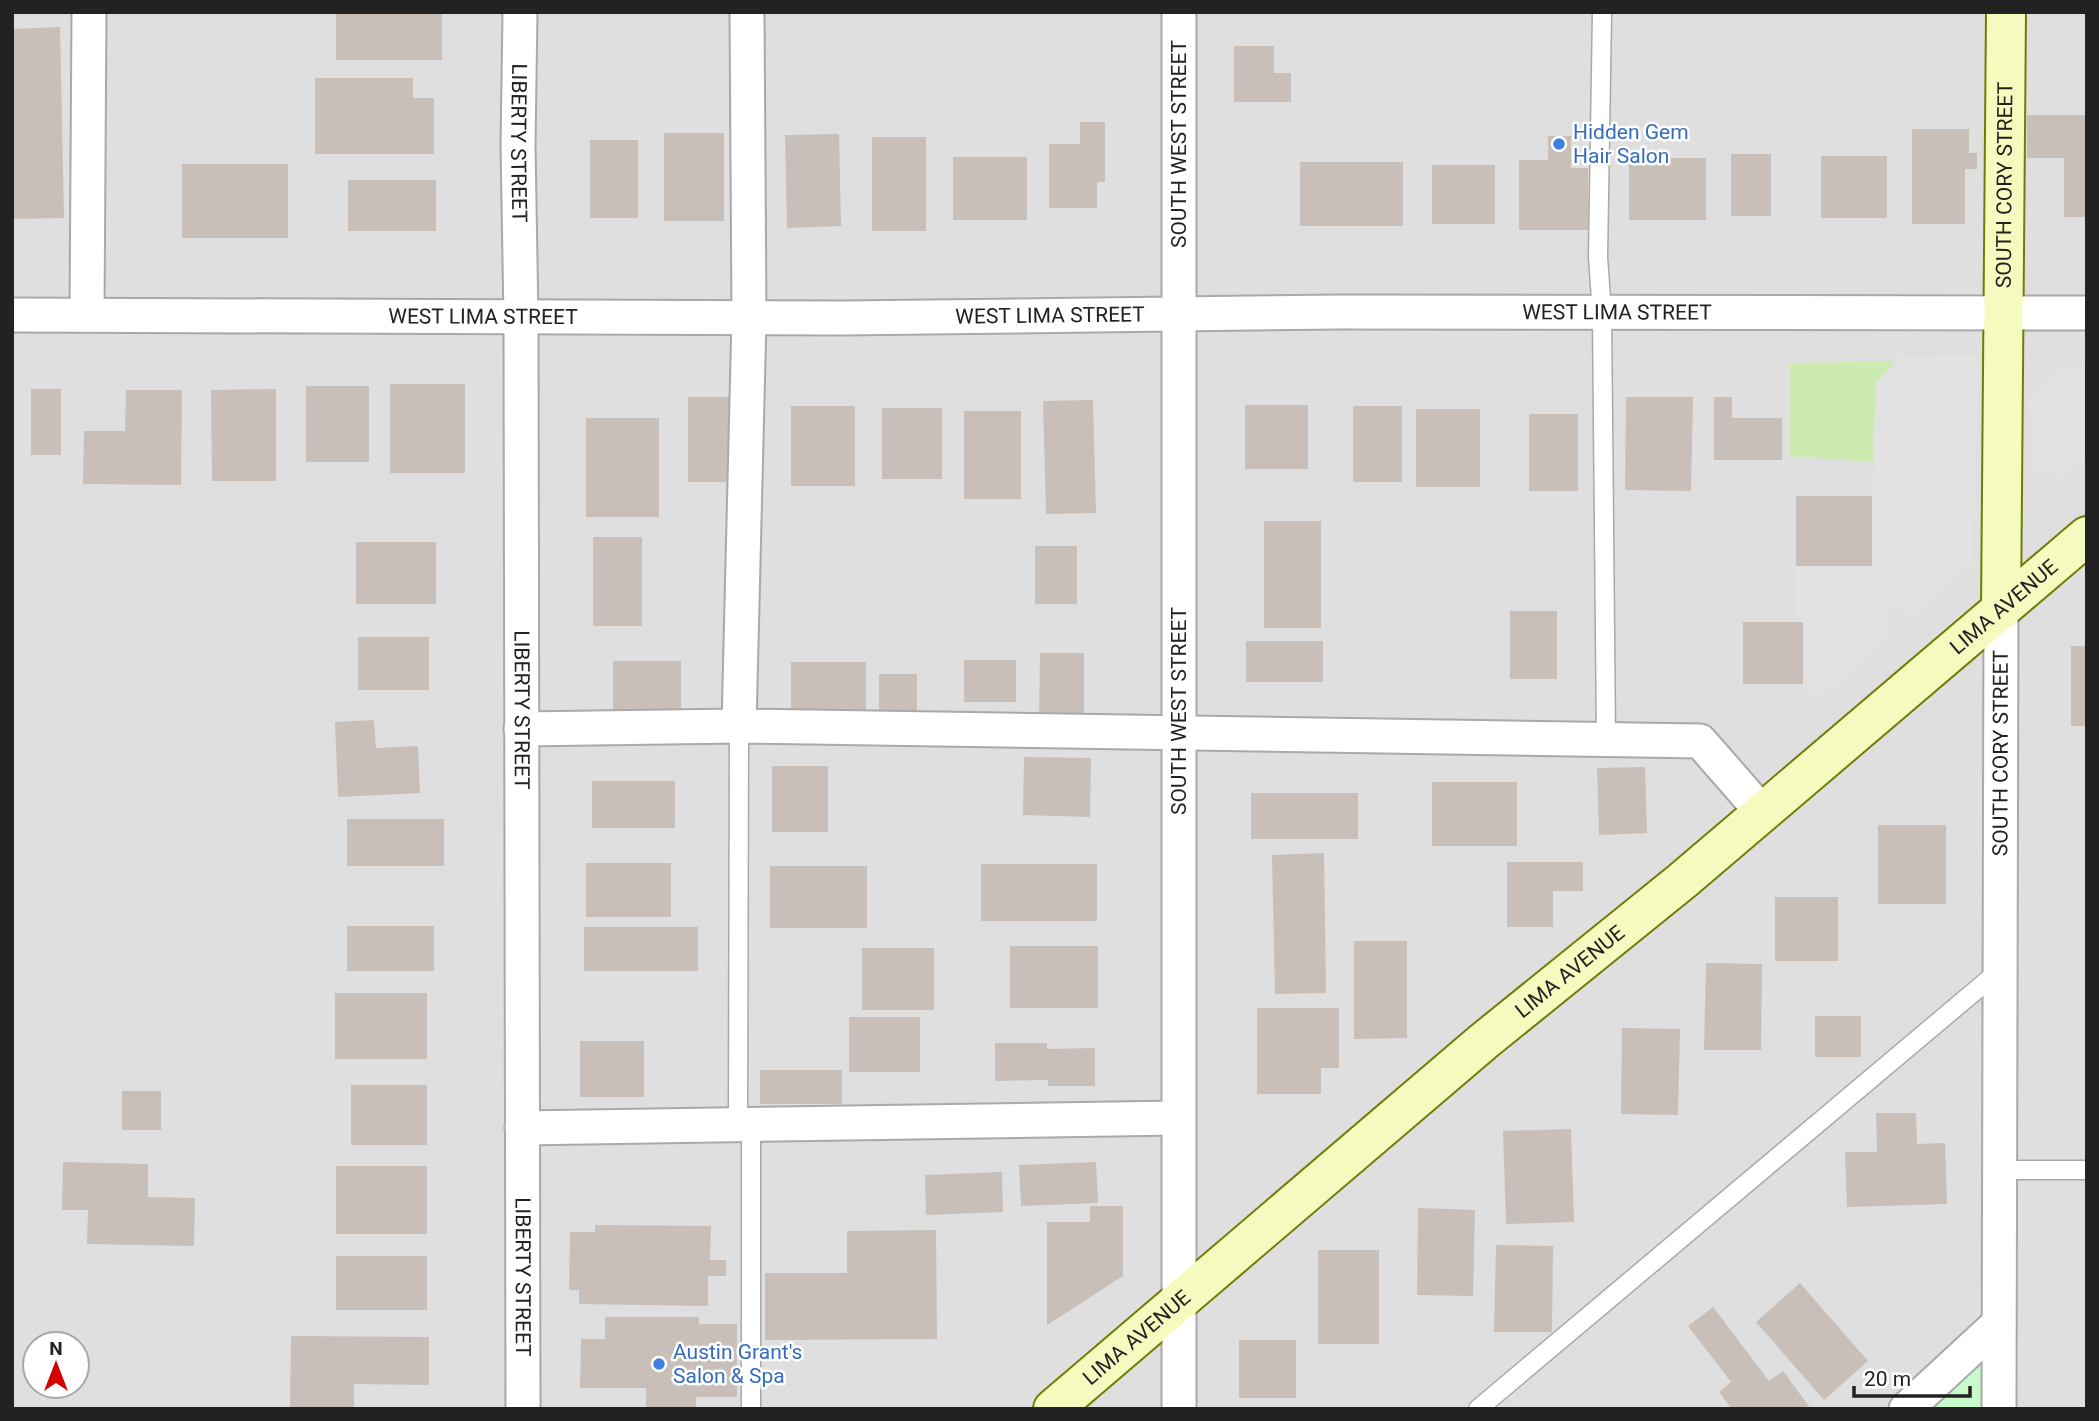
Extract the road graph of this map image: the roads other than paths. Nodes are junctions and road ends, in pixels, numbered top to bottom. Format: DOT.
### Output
graph roads {
  1 [pos="89,12"];
  2 [pos="520,12"];
  3 [pos="747,12"];
  4 [pos="1179,12"];
  5 [pos="1602,12"];
  6 [pos="2006,12"];
  7 [pos="1602,313"];
  8 [pos="2087,313"];
  9 [pos="87,314"];
  10 [pos="2003,314"];
  11 [pos="12,315"];
  12 [pos="1180,315"];
  13 [pos="521,318"];
  14 [pos="749,318"];
  15 [pos="2087,536"];
  16 [pos="2001,610"];
  17 [pos="739,726"];
  18 [pos="521,729"];
  19 [pos="1179,732"];
  20 [pos="1606,739"];
  21 [pos="1762,812"];
  22 [pos="2000,970"];
  23 [pos="1178,1118"];
  24 [pos="745,1125"];
  25 [pos="522,1128"];
  26 [pos="1999,1170"];
  27 [pos="2087,1170"];
  28 [pos="1178,1303"];
  29 [pos="1998,1324"];
  30 [pos="523,1409"];
  31 [pos="751,1409"];
  32 [pos="1053,1409"];
  33 [pos="1179,1409"];
  34 [pos="1478,1409"];
  35 [pos="1906,1409"];
  36 [pos="1999,1409"];
  1 -- 9 [label="street"];
  2 -- 13 [label="street, LIBERTY STREET"];
  3 -- 14 [label="street"];
  4 -- 12 [label="street, SOUTH WEST STREET"];
  5 -- 7 [label="lane"];
  6 -- 10 [label="main road, SOUTH CORY STREET"];
  7 -- 10 [label="street, WEST LIMA STREET"];
  7 -- 12 [label="street, WEST LIMA STREET"];
  7 -- 20 [label="lane"];
  8 -- 10 [label="street, WEST LIMA STREET"];
  9 -- 11 [label="street, WEST LIMA STREET"];
  9 -- 13 [label="street, WEST LIMA STREET"];
  10 -- 16 [label="main road, SOUTH CORY STREET"];
  12 -- 14 [label="street, WEST LIMA STREET"];
  12 -- 19 [label="street, SOUTH WEST STREET"];
  13 -- 14 [label="street, WEST LIMA STREET"];
  13 -- 18 [label="street, LIBERTY STREET"];
  14 -- 17 [label="street"];
  15 -- 16 [label="main road, LIMA AVENUE"];
  16 -- 21 [label="main road, LIMA AVENUE"];
  16 -- 22 [label="street, SOUTH CORY STREET"];
  17 -- 18 [label="street"];
  17 -- 19 [label="street"];
  17 -- 24 [label="lane"];
  18 -- 25 [label="street, LIBERTY STREET"];
  19 -- 20 [label="street"];
  19 -- 23 [label="street, SOUTH WEST STREET"];
  20 -- 21 [label="street"];
  21 -- 28 [label="main road, LIMA AVENUE"];
  22 -- 26 [label="street, SOUTH CORY STREET"];
  22 -- 34 [label="lane"];
  23 -- 24 [label="street"];
  23 -- 28 [label="street, SOUTH WEST STREET"];
  24 -- 25 [label="street"];
  24 -- 31 [label="lane"];
  25 -- 30 [label="street, LIBERTY STREET"];
  26 -- 27 [label="lane"];
  26 -- 29 [label="street, SOUTH CORY STREET"];
  28 -- 32 [label="main road, LIMA AVENUE"];
  28 -- 33 [label="street, SOUTH WEST STREET"];
  29 -- 35 [label="street"];
  29 -- 36 [label="street, SOUTH CORY STREET"];
}
